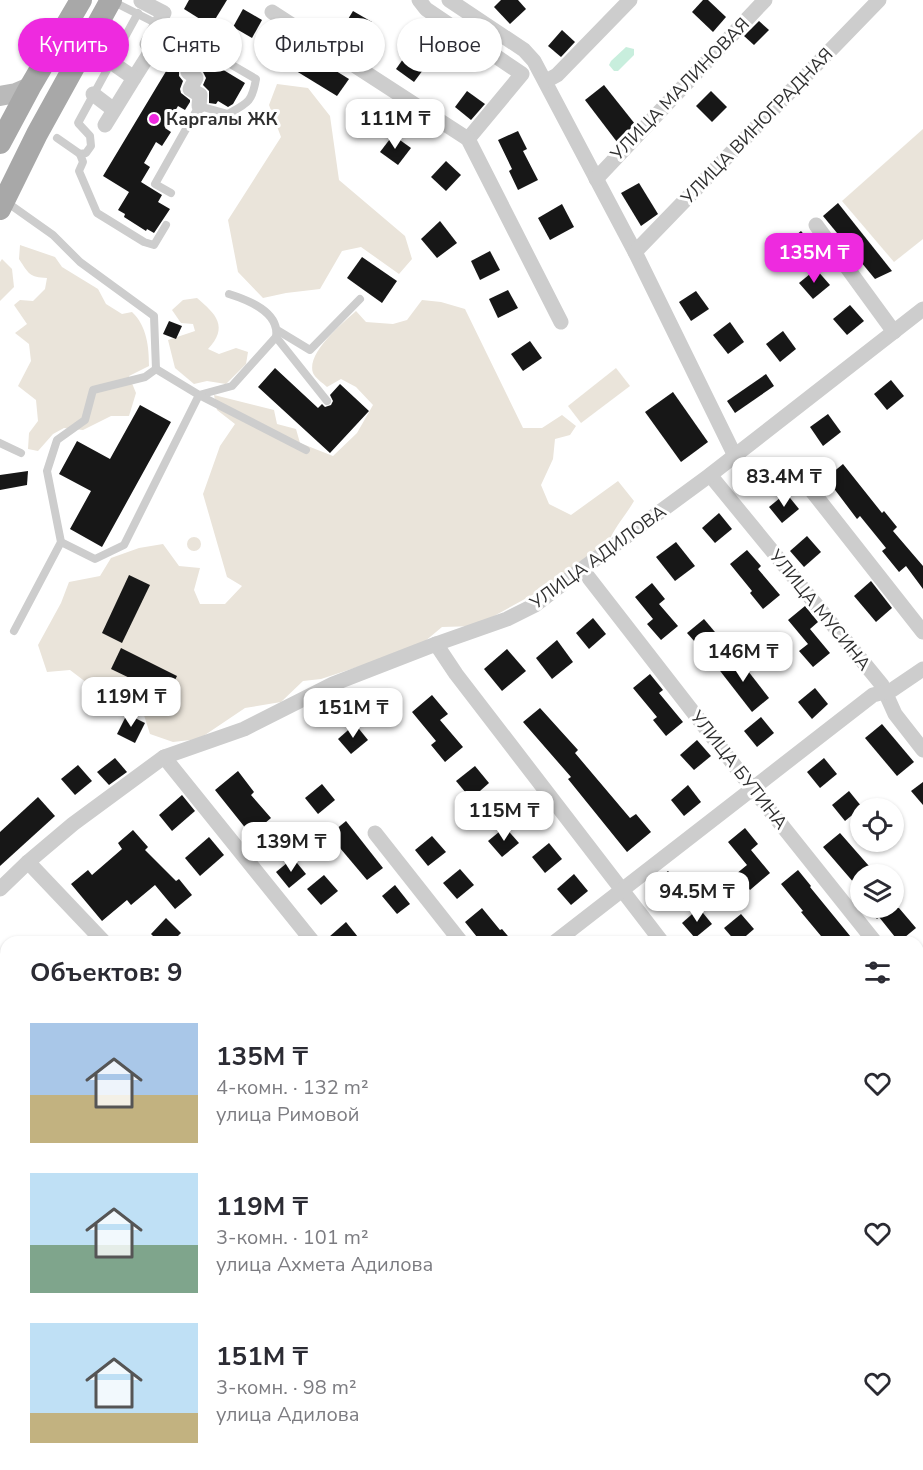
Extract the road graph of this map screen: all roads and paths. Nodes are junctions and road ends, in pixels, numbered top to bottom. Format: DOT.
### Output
graph roads {
  1 [pos="81,0"];
  2 [pos="111,0"];
  3 [pos="419,0"];
  4 [pos="449,0"];
  5 [pos="630,0"];
  6 [pos="765,0"];
  7 [pos="879,0"];
  8 [pos="140,7"];
  9 [pos="272,12"];
  10 [pos="161,18"];
  11 [pos="129,28"];
  12 [pos="141,67"];
  13 [pos="242,70"];
  14 [pos="105,72"];
  15 [pos="125,72"];
  16 [pos="188,72"];
  17 [pos="134,78"];
  18 [pos="546,81"];
  19 [pos="30,87"];
  20 [pos="93,94"];
  21 [pos="0,96"];
  22 [pos="199,106"];
  23 [pos="114,110"];
  24 [pos="105,125"];
  25 [pos="47,136"];
  26 [pos="468,139"];
  27 [pos="0,143"];
  28 [pos="80,154"];
  29 [pos="596,179"];
  30 [pos="171,193"];
  31 [pos="2,204"];
  32 [pos="166,225"];
  33 [pos="816,225"];
  34 [pos="635,252"];
  35 [pos="229,294"];
  36 [pos="360,299"];
  37 [pos="923,309"];
  38 [pos="561,322"];
  39 [pos="894,332"];
  40 [pos="277,333"];
  41 [pos="156,369"];
  42 [pos="199,395"];
  43 [pos="327,401"];
  44 [pos="0,443"];
  45 [pos="306,450"];
  46 [pos="21,453"];
  47 [pos="735,456"];
  48 [pos="710,475"];
  49 [pos="808,486"];
  50 [pos="61,542"];
  51 [pos="582,569"];
  52 [pos="14,631"];
  53 [pos="923,632"];
  54 [pos="436,644"];
  55 [pos="923,669"];
  56 [pos="884,692"];
  57 [pos="923,750"];
  58 [pos="164,757"];
  59 [pos="752,788"];
  60 [pos="375,833"];
  61 [pos="28,862"];
  62 [pos="622,888"];
  63 [pos="0,889"];
  64 [pos="98,936"];
  65 [pos="308,936"];
  66 [pos="456,936"];
  67 [pos="562,936"];
  68 [pos="658,936"];
  69 [pos="871,936"];
  1 -- 19 [label="main road"];
  2 -- 8 [label="lane"];
  2 -- 25 [label="main road"];
  3 -- 26 [label="street"];
  4 -- 18 [label="street"];
  5 -- 18 [label="street"];
  6 -- 29 [label="street, УЛИЦА МАЛИНОВАЯ"];
  7 -- 34 [label="street, УЛИЦА ВИНОГРАДНАЯ"];
  8 -- 10 [label="street"];
  8 -- 11 [label="lane"];
  9 -- 26 [label="street"];
  12 -- 17 [label="street"];
  13 -- 22 [label="lane"];
  14 -- 20 [label="lane"];
  15 -- 17 [label="street"];
  16 -- 22 [label="street"];
  17 -- 23 [label="street"];
  18 -- 29 [label="street"];
  19 -- 21 [label="street"];
  19 -- 27 [label="main road"];
  20 -- 23 [label="street"];
  20 -- 28 [label="lane"];
  22 -- 30 [label="lane"];
  23 -- 24 [label="street"];
  25 -- 28 [label="lane"];
  25 -- 31 [label="main road"];
  26 -- 38 [label="street"];
  28 -- 32 [label="lane"];
  29 -- 34 [label="street"];
  31 -- 41 [label="lane"];
  33 -- 39 [label="street"];
  34 -- 47 [label="street"];
  35 -- 40 [label="lane"];
  36 -- 40 [label="lane"];
  37 -- 39 [label="street, УЛИЦА АДИЛОВА"];
  39 -- 47 [label="street, УЛИЦА АДИЛОВА"];
  40 -- 42 [label="lane"];
  40 -- 43 [label="lane"];
  41 -- 42 [label="lane"];
  41 -- 50 [label="lane"];
  42 -- 45 [label="lane"];
  42 -- 50 [label="lane"];
  44 -- 46 [label="lane"];
  47 -- 48 [label="street, УЛИЦА АДИЛОВА"];
  48 -- 51 [label="street, УЛИЦА АДИЛОВА"];
  48 -- 56 [label="street, УЛИЦА МУСИНА"];
  49 -- 53 [label="street"];
  50 -- 52 [label="lane"];
  51 -- 54 [label="street, УЛИЦА АДИЛОВА"];
  51 -- 59 [label="street, УЛИЦА БУТИНА"];
  54 -- 58 [label="street, УЛИЦА АДИЛОВА"];
  54 -- 62 [label="street"];
  55 -- 56 [label="street"];
  56 -- 57 [label="street, УЛИЦА МУСИНА"];
  56 -- 59 [label="street"];
  58 -- 61 [label="street, УЛИЦА АДИЛОВА"];
  58 -- 65 [label="street"];
  59 -- 62 [label="street"];
  59 -- 69 [label="street, УЛИЦА БУТИНА"];
  60 -- 66 [label="street"];
  61 -- 63 [label="street, УЛИЦА АДИЛОВА"];
  61 -- 64 [label="street"];
  62 -- 67 [label="street"];
  62 -- 68 [label="street"];
}
